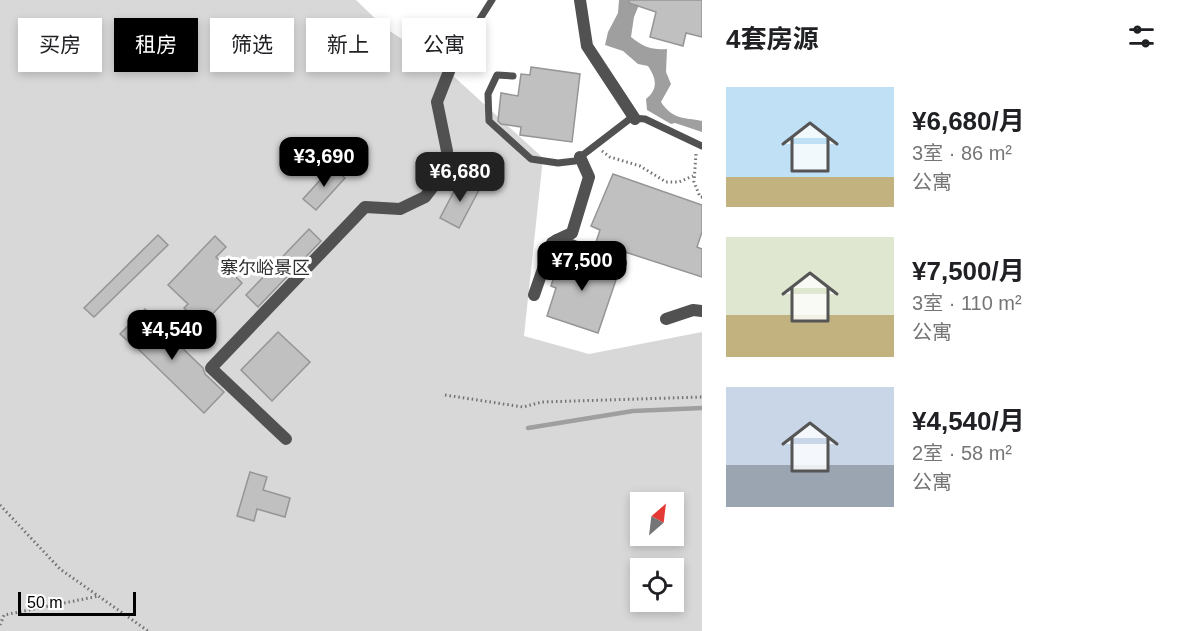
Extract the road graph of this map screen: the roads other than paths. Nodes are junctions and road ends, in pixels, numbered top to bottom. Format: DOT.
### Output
graph roads {
  1 [pos="492,0"];
  2 [pos="580,0"];
  3 [pos="481,18"];
  4 [pos="449,72"];
  5 [pos="513,76"];
  6 [pos="635,119"];
  7 [pos="700,145"];
  8 [pos="580,158"];
  9 [pos="557,240"];
  10 [pos="621,263"];
  11 [pos="534,295"];
  12 [pos="702,311"];
  13 [pos="666,319"];
  14 [pos="286,439"];
  1 -- 3 [label="lane"];
  2 -- 6 [label="street"];
  4 -- 14 [label="street"];
  5 -- 8 [label="lane"];
  6 -- 7 [label="lane"];
  6 -- 8 [label="lane"];
  8 -- 9 [label="street"];
  9 -- 10 [label="street"];
  9 -- 11 [label="street"];
  12 -- 13 [label="street"];
}
